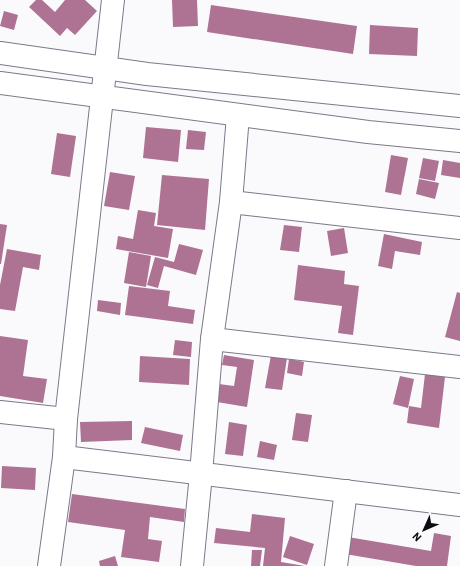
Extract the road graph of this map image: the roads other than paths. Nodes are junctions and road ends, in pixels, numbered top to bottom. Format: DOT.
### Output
graph roads {
  1 [pos="113,0"];
  2 [pos="0,53"];
  3 [pos="105,68"];
  4 [pos="0,83"];
  5 [pos="102,97"];
  6 [pos="460,106"];
  7 [pos="238,115"];
  8 [pos="460,141"];
  9 [pos="231,202"];
  10 [pos="460,228"];
  11 [pos="212,339"];
  12 [pos="460,367"];
  13 [pos="0,412"];
  14 [pos="66,418"];
  15 [pos="64,457"];
  16 [pos="202,474"];
  17 [pos="346,491"];
  18 [pos="460,505"];
  19 [pos="49,566"];
  20 [pos="192,566"];
  21 [pos="336,566"];
  1 -- 3 [label="street"];
  2 -- 3 [label="street"];
  3 -- 5 [label="street"];
  3 -- 6 [label="street"];
  4 -- 5 [label="street"];
  5 -- 7 [label="street"];
  5 -- 14 [label="street"];
  7 -- 8 [label="street"];
  7 -- 9 [label="street"];
  9 -- 10 [label="street"];
  9 -- 11 [label="street"];
  11 -- 12 [label="street"];
  11 -- 16 [label="street"];
  13 -- 14 [label="street"];
  14 -- 15 [label="street"];
  15 -- 16 [label="street"];
  15 -- 19 [label="street"];
  16 -- 17 [label="street"];
  16 -- 20 [label="street"];
  17 -- 18 [label="street"];
  17 -- 21 [label="street"];
}
